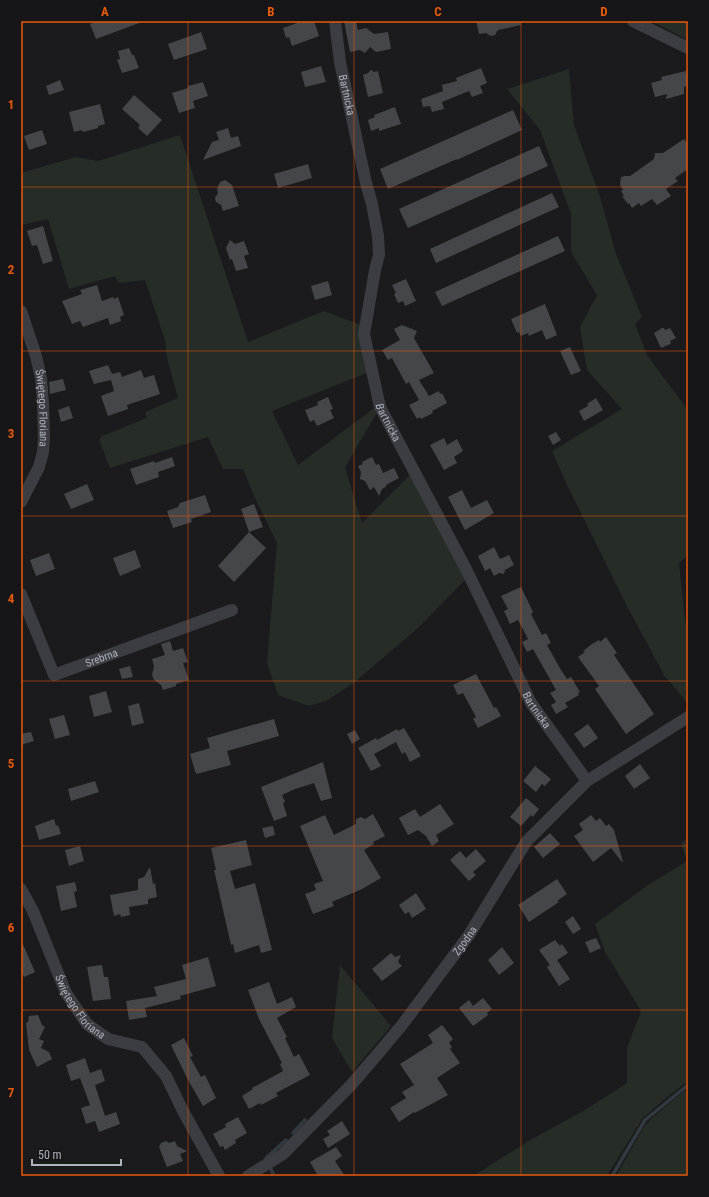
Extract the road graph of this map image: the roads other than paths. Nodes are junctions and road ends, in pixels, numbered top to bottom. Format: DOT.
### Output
graph roads {
  1 [pos="335,21"];
  2 [pos="633,21"];
  3 [pos="688,48"];
  4 [pos="21,312"];
  5 [pos="21,502"];
  6 [pos="21,594"];
  7 [pos="232,610"];
  8 [pos="688,717"];
  9 [pos="587,781"];
  10 [pos="21,888"];
  11 [pos="219,1176"];
  12 [pos="248,1176"];
  1 -- 9 [label="street, Bartnicka"];
  2 -- 3 [label="street"];
  4 -- 5 [label="street, Świętego Floriana"];
  6 -- 7 [label="street, Srebrna"];
  8 -- 9 [label="street, Zgodna"];
  9 -- 12 [label="street, Zgodna"];
  10 -- 11 [label="street, Świętego Floriana"];
}
